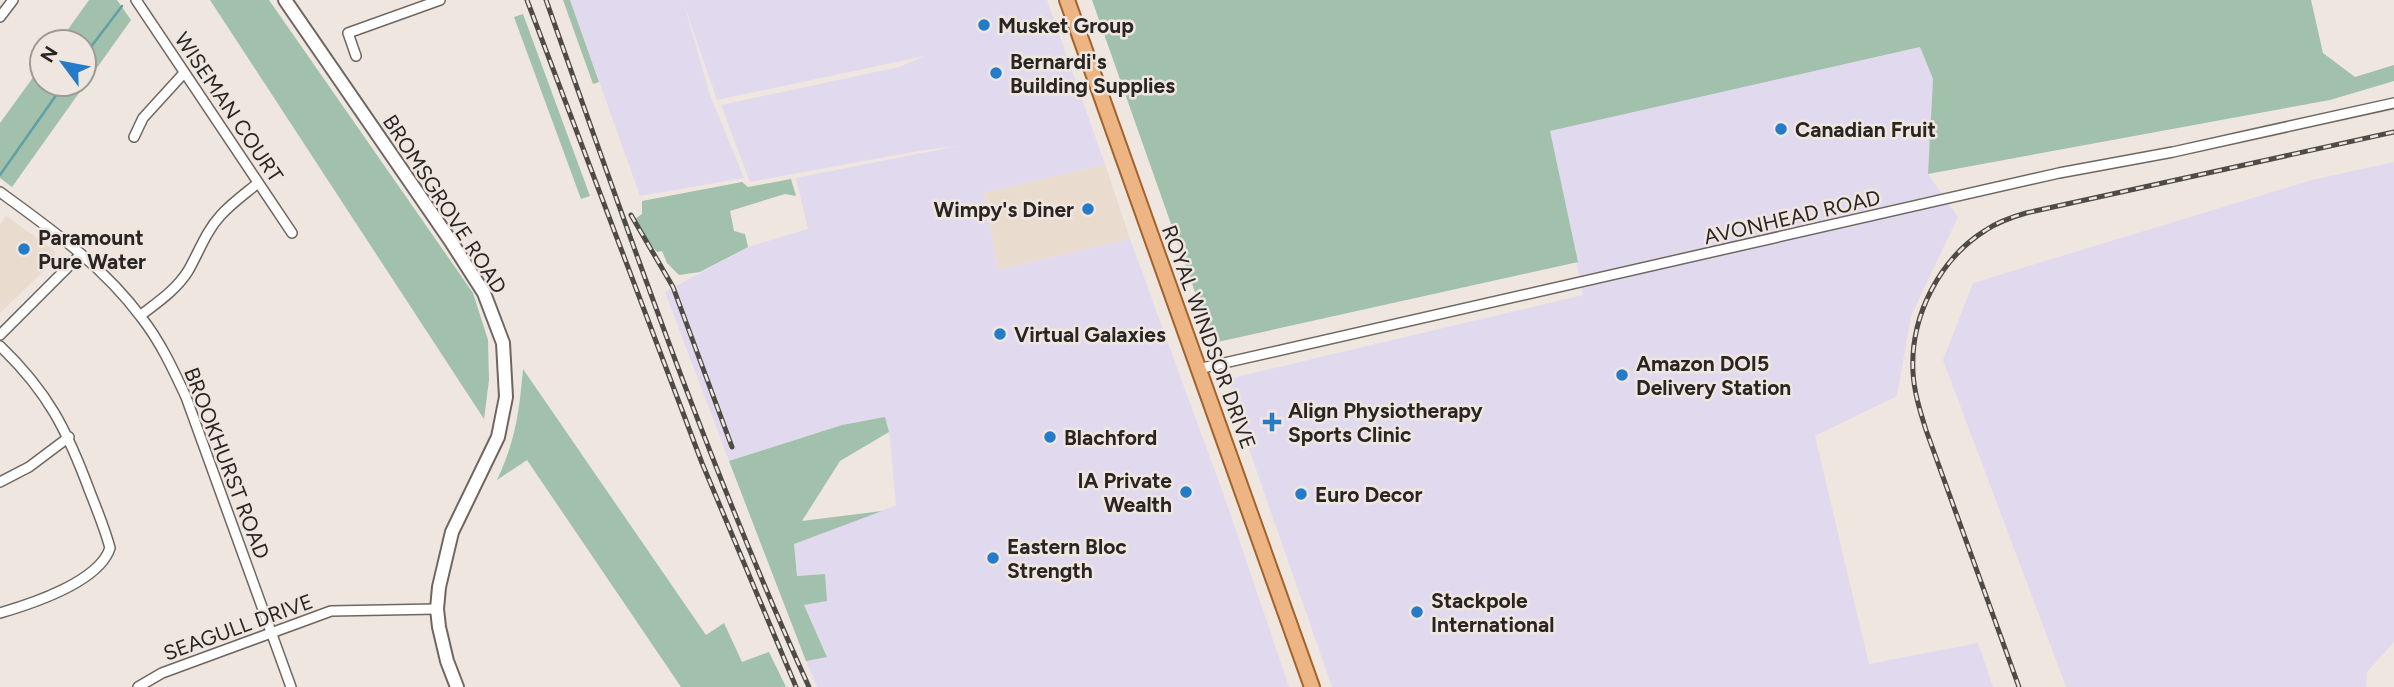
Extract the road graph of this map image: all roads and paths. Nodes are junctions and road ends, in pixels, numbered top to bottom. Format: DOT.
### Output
graph roads {
  1 [pos="136,0"];
  2 [pos="285,0"];
  3 [pos="440,0"];
  4 [pos="1067,0"];
  5 [pos="9,1"];
  6 [pos="412,5"];
  7 [pos="0,17"];
  8 [pos="356,56"];
  9 [pos="184,73"];
  10 [pos="2394,103"];
  11 [pos="134,137"];
  12 [pos="258,183"];
  13 [pos="0,192"];
  14 [pos="292,233"];
  15 [pos="80,254"];
  16 [pos="141,316"];
  17 [pos="0,335"];
  18 [pos="0,346"];
  19 [pos="1198,369"];
  20 [pos="69,437"];
  21 [pos="0,482"];
  22 [pos="437,609"];
  23 [pos="0,613"];
  24 [pos="271,631"];
  25 [pos="138,687"];
  26 [pos="291,687"];
  27 [pos="457,687"];
  28 [pos="1312,687"];
  1 -- 9 [label="street, WISEMAN COURT"];
  2 -- 22 [label="street, BROMSGROVE ROAD"];
  3 -- 6 [label="street"];
  4 -- 19 [label="main road, ROYAL WINDSOR DRIVE"];
  5 -- 7 [label="street"];
  6 -- 8 [label="street"];
  9 -- 11 [label="street"];
  9 -- 12 [label="street, WISEMAN COURT"];
  10 -- 19 [label="street, AVONHEAD ROAD"];
  12 -- 14 [label="street, WISEMAN COURT"];
  12 -- 16 [label="street"];
  13 -- 15 [label="street, BROOKHURST ROAD"];
  15 -- 16 [label="street, BROOKHURST ROAD"];
  15 -- 17 [label="street"];
  16 -- 24 [label="street, BROOKHURST ROAD"];
  18 -- 20 [label="street"];
  19 -- 28 [label="main road, ROYAL WINDSOR DRIVE"];
  20 -- 21 [label="street"];
  20 -- 23 [label="street"];
  22 -- 24 [label="street, SEAGULL DRIVE"];
  22 -- 27 [label="street, BROMSGROVE ROAD"];
  24 -- 25 [label="street, SEAGULL DRIVE"];
  24 -- 26 [label="street, BROOKHURST ROAD"];
}
